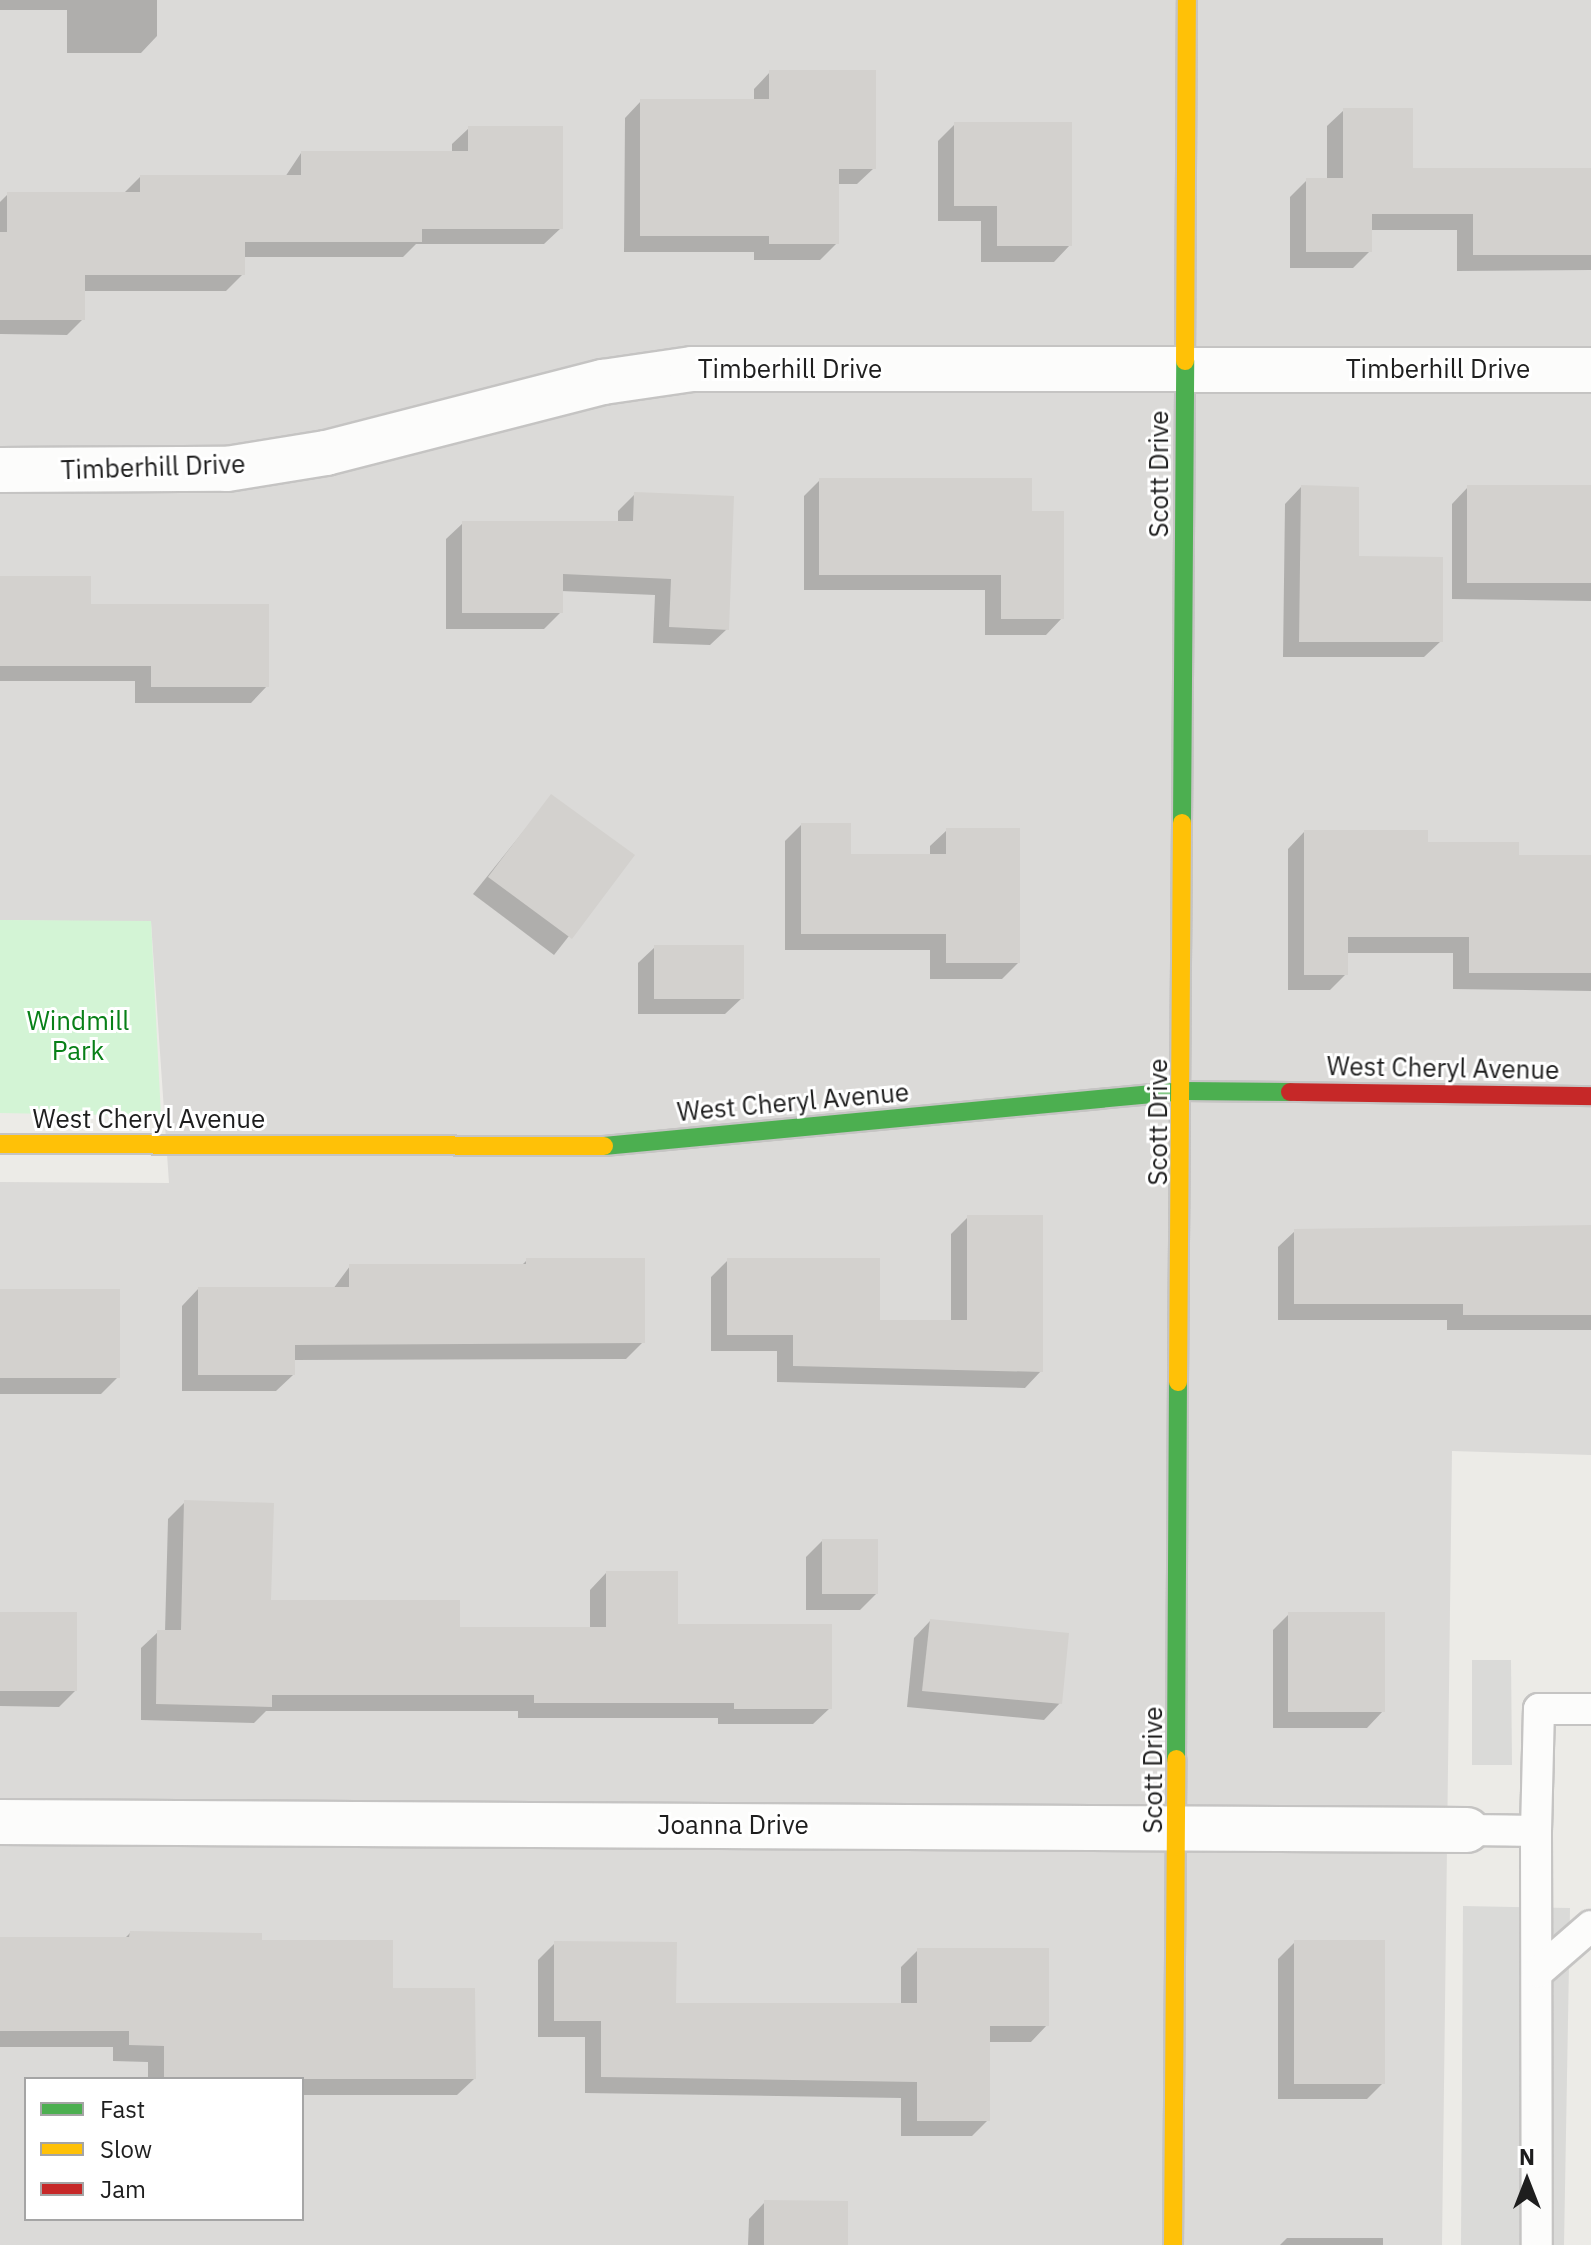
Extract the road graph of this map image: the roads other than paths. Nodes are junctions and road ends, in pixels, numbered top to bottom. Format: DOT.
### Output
graph roads {
  1 [pos="1187,0"];
  2 [pos="1185,368"];
  3 [pos="1591,370"];
  4 [pos="0,470"];
  5 [pos="1184,1091"];
  6 [pos="1591,1096"];
  7 [pos="0,1144"];
  8 [pos="1591,1709"];
  9 [pos="0,1822"];
  10 [pos="1178,1829"];
  11 [pos="1467,1830"];
  12 [pos="1536,1831"];
  13 [pos="1591,1926"];
  14 [pos="1538,1972"];
  15 [pos="1173,2245"];
  16 [pos="1537,2245"];
  1 -- 2 [label="street, Scott Drive"];
  2 -- 3 [label="street, Timberhill Drive"];
  2 -- 4 [label="street, Timberhill Drive"];
  2 -- 5 [label="street, Scott Drive"];
  5 -- 6 [label="street, West Cheryl Avenue"];
  5 -- 7 [label="street, West Cheryl Avenue"];
  5 -- 10 [label="street, Scott Drive"];
  8 -- 12 [label="lane"];
  9 -- 10 [label="street, Joanna Drive"];
  10 -- 11 [label="street, Joanna Drive"];
  10 -- 15 [label="street, Scott Drive"];
  11 -- 12 [label="lane"];
  12 -- 14 [label="lane"];
  13 -- 14 [label="lane"];
  14 -- 16 [label="lane"];
}
